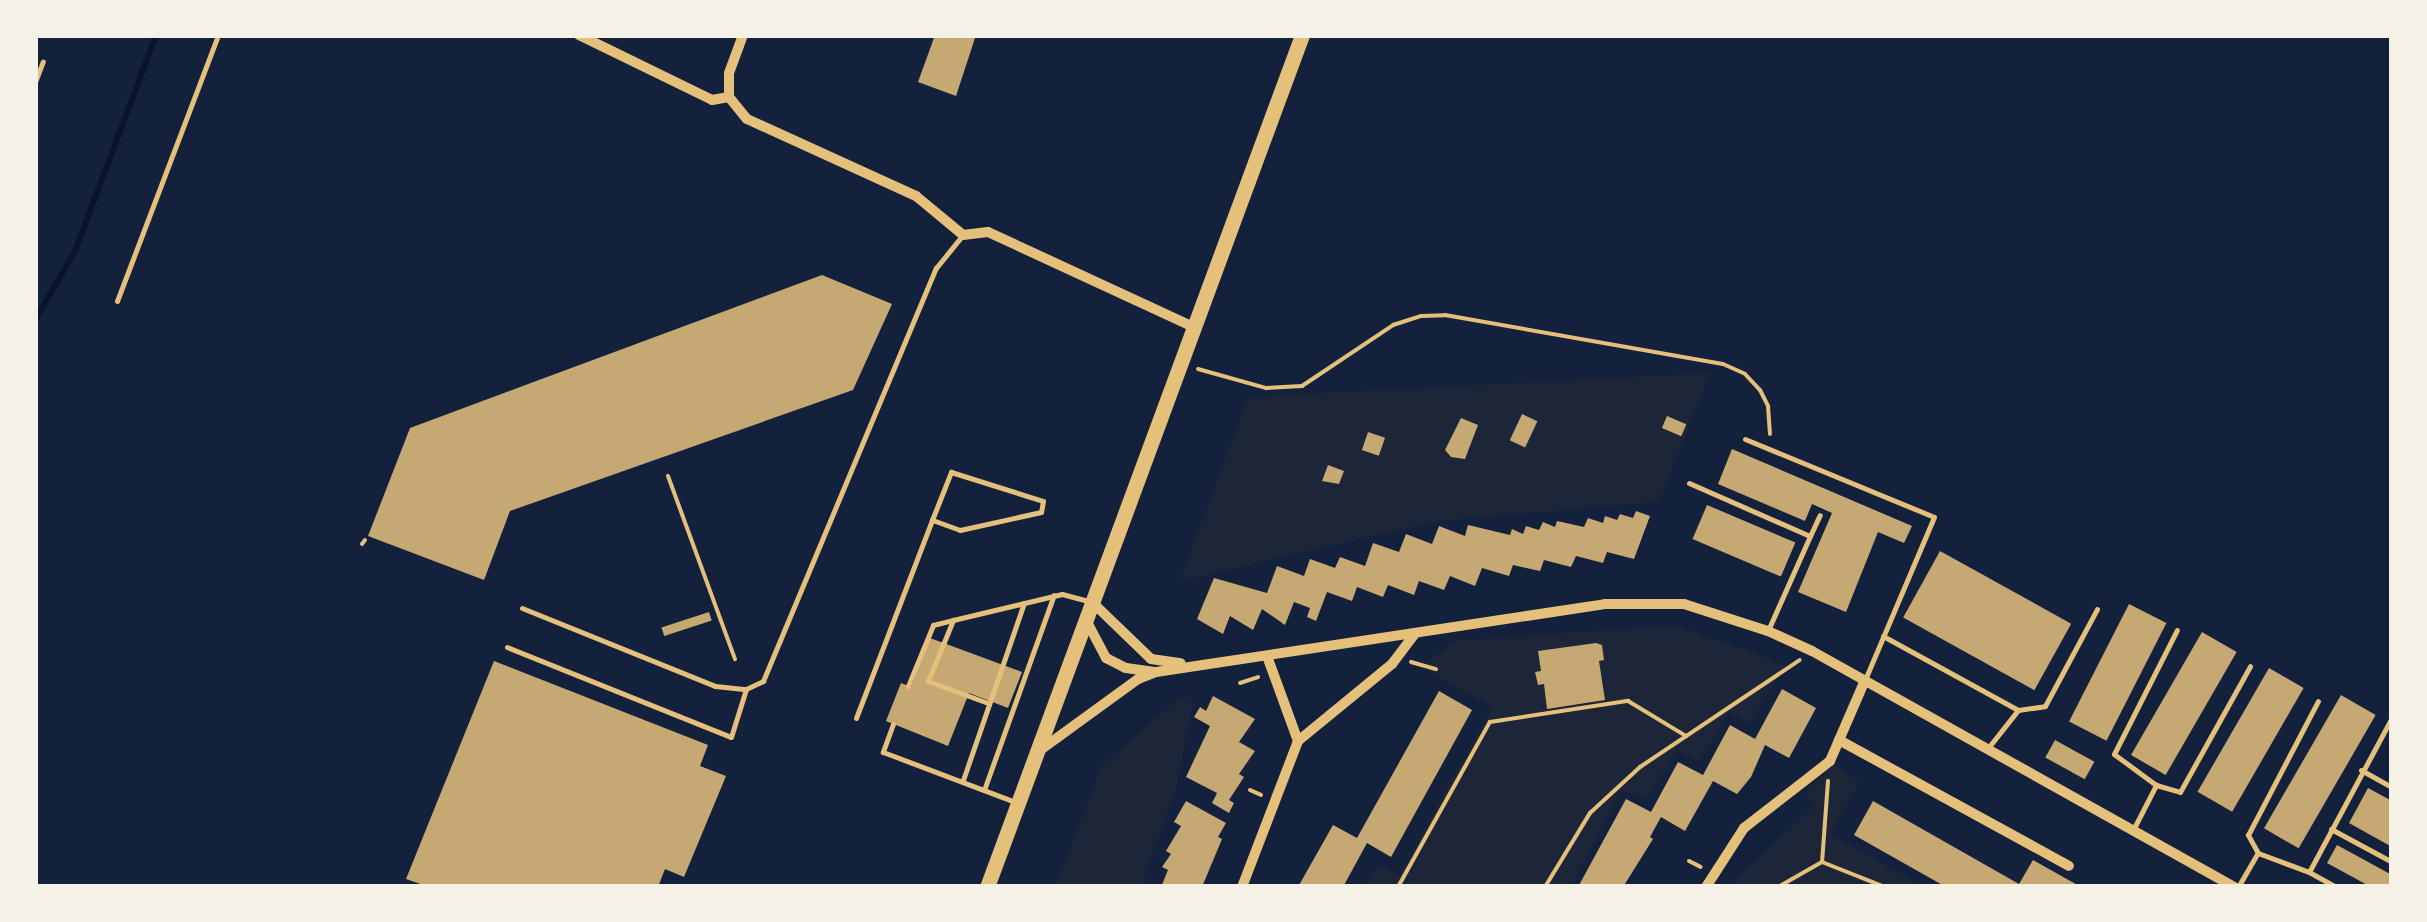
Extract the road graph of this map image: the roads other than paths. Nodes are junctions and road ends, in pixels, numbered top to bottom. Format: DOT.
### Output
graph roads {
  1 [pos="218,35"];
  2 [pos="579,35"];
  3 [pos="743,35"];
  4 [pos="1302,35"];
  5 [pos="43,62"];
  6 [pos="35,82"];
  7 [pos="729,96"];
  8 [pos="964,235"];
  9 [pos="118,301"];
  10 [pos="1194,327"];
  11 [pos="1746,439"];
  12 [pos="1688,483"];
  13 [pos="1820,514"];
  14 [pos="932,520"];
  15 [pos="1810,536"];
  16 [pos="1054,595"];
  17 [pos="1092,602"];
  18 [pos="1024,603"];
  19 [pos="522,608"];
  20 [pos="2097,609"];
  21 [pos="1086,619"];
  22 [pos="953,620"];
  23 [pos="2178,630"];
  24 [pos="1768,631"];
  25 [pos="1415,633"];
  26 [pos="1883,636"];
  27 [pos="507,647"];
  28 [pos="1267,656"];
  29 [pos="1192,664"];
  30 [pos="2250,666"];
  31 [pos="1156,672"];
  32 [pos="1865,680"];
  33 [pos="908,686"];
  34 [pos="746,690"];
  35 [pos="2318,701"];
  36 [pos="988,703"];
  37 [pos="2018,710"];
  38 [pos="856,718"];
  39 [pos="2392,718"];
  40 [pos="893,724"];
  41 [pos="1298,740"];
  42 [pos="1838,740"];
  43 [pos="1988,748"];
  44 [pos="1038,752"];
  45 [pos="2361,770"];
  46 [pos="962,780"];
  47 [pos="2156,785"];
  48 [pos="2392,787"];
  49 [pos="984,790"];
  50 [pos="1017,803"];
  51 [pos="2331,829"];
  52 [pos="2133,830"];
  53 [pos="2258,853"];
  54 [pos="2392,862"];
  55 [pos="2068,866"];
  56 [pos="2309,872"];
  57 [pos="987,887"];
  58 [pos="1242,887"];
  59 [pos="1706,887"];
  60 [pos="2236,887"];
  61 [pos="2336,887"];
  1 -- 9 [label="lane"];
  2 -- 7 [label="street"];
  3 -- 7 [label="street"];
  4 -- 10 [label="main road"];
  5 -- 6 [label="lane"];
  7 -- 8 [label="street"];
  8 -- 10 [label="street"];
  8 -- 34 [label="lane"];
  10 -- 17 [label="main road"];
  11 -- 26 [label="lane"];
  12 -- 15 [label="lane"];
  13 -- 15 [label="lane"];
  14 -- 14 [label="lane"];
  14 -- 38 [label="lane"];
  15 -- 24 [label="lane"];
  16 -- 17 [label="lane"];
  16 -- 18 [label="lane"];
  16 -- 49 [label="lane"];
  17 -- 21 [label="main road"];
  17 -- 29 [label="street"];
  18 -- 22 [label="lane"];
  18 -- 36 [label="lane"];
  19 -- 34 [label="lane"];
  20 -- 37 [label="lane"];
  21 -- 31 [label="street"];
  21 -- 44 [label="main road"];
  22 -- 33 [label="lane"];
  22 -- 36 [label="lane"];
  23 -- 47 [label="lane"];
  24 -- 25 [label="street"];
  24 -- 32 [label="street"];
  25 -- 28 [label="street"];
  25 -- 41 [label="street"];
  26 -- 32 [label="lane"];
  26 -- 37 [label="lane"];
  27 -- 34 [label="lane"];
  28 -- 29 [label="street"];
  28 -- 41 [label="street"];
  29 -- 31 [label="street"];
  30 -- 47 [label="lane"];
  31 -- 44 [label="street"];
  32 -- 42 [label="street"];
  32 -- 43 [label="street"];
  35 -- 53 [label="lane"];
  36 -- 46 [label="lane"];
  37 -- 43 [label="lane"];
  39 -- 45 [label="lane"];
  40 -- 46 [label="lane"];
  41 -- 58 [label="street"];
  42 -- 55 [label="street"];
  42 -- 59 [label="street"];
  43 -- 52 [label="street"];
  44 -- 50 [label="main road"];
  45 -- 48 [label="lane"];
  45 -- 51 [label="lane"];
  46 -- 49 [label="lane"];
  47 -- 52 [label="lane"];
  49 -- 50 [label="lane"];
  50 -- 57 [label="main road"];
  51 -- 54 [label="lane"];
  51 -- 56 [label="lane"];
  52 -- 60 [label="street"];
  53 -- 56 [label="lane"];
  53 -- 60 [label="lane"];
  56 -- 61 [label="lane"];
}
